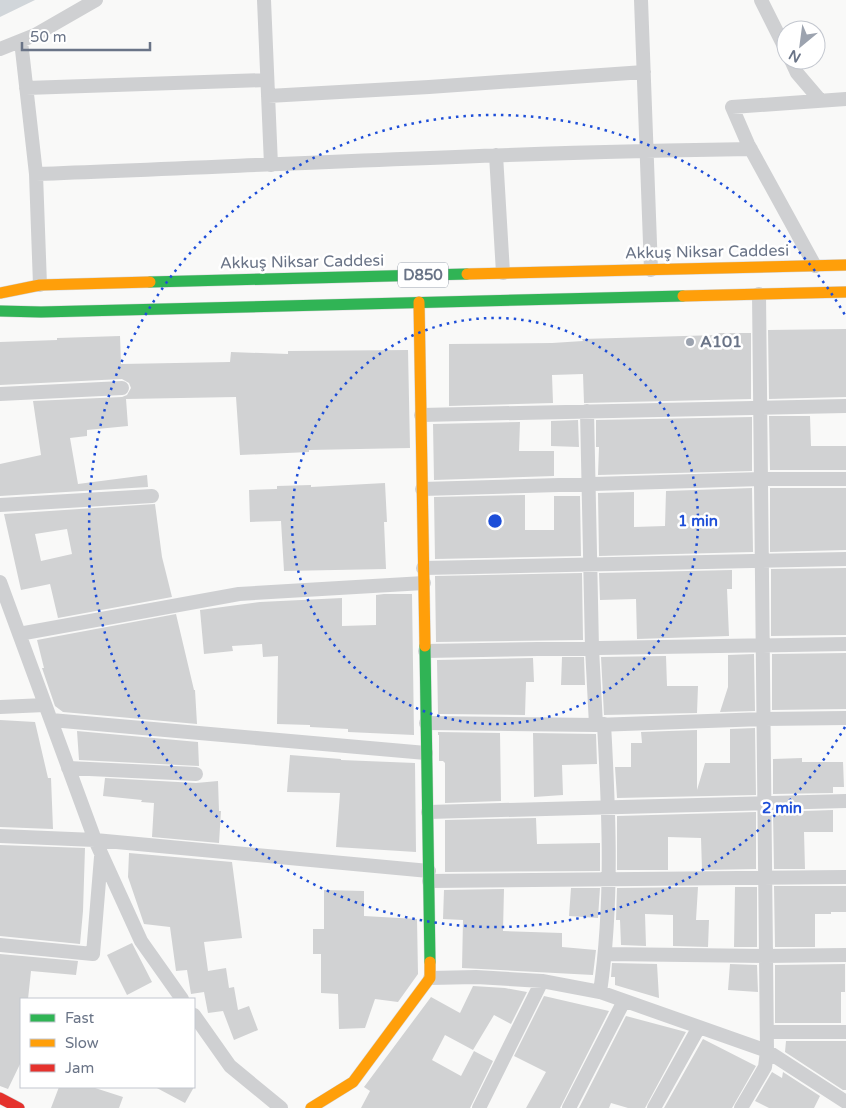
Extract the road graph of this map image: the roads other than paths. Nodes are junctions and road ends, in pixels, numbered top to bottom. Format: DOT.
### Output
graph roads {
  1 [pos="96,0"];
  2 [pos="264,0"];
  3 [pos="641,0"];
  4 [pos="761,0"];
  5 [pos="776,30"];
  6 [pos="20,41"];
  7 [pos="0,49"];
  8 [pos="796,70"];
  9 [pos="644,72"];
  10 [pos="267,80"];
  11 [pos="26,88"];
  12 [pos="268,96"];
  13 [pos="846,98"];
  14 [pos="820,100"];
  15 [pos="752,149"];
  16 [pos="648,150"];
  17 [pos="496,155"];
  18 [pos="271,165"];
  19 [pos="36,174"];
  20 [pos="846,265"];
  21 [pos="814,266"];
  22 [pos="651,270"];
  23 [pos="503,273"];
  24 [pos="40,285"];
  25 [pos="846,292"];
  26 [pos="0,293"];
  27 [pos="759,294"];
  28 [pos="419,302"];
  29 [pos="0,311"];
  30 [pos="122,388"];
  31 [pos="0,394"];
  32 [pos="846,406"];
  33 [pos="761,408"];
  34 [pos="587,411"];
  35 [pos="420,415"];
  36 [pos="762,479"];
  37 [pos="846,479"];
  38 [pos="588,484"];
  39 [pos="422,489"];
  40 [pos="152,496"];
  41 [pos="0,505"];
  42 [pos="846,559"];
  43 [pos="762,560"];
  44 [pos="590,564"];
  45 [pos="423,568"];
  46 [pos="424,583"];
  47 [pos="1,585"];
  48 [pos="19,634"];
  49 [pos="846,644"];
  50 [pos="763,645"];
  51 [pos="592,648"];
  52 [pos="425,651"];
  53 [pos="45,705"];
  54 [pos="0,707"];
  55 [pos="846,718"];
  56 [pos="764,719"];
  57 [pos="51,720"];
  58 [pos="426,723"];
  59 [pos="600,725"];
  60 [pos="426,753"];
  61 [pos="68,768"];
  62 [pos="196,774"];
  63 [pos="846,801"];
  64 [pos="765,803"];
  65 [pos="609,806"];
  66 [pos="428,812"];
  67 [pos="0,836"];
  68 [pos="94,840"];
  69 [pos="101,854"];
  70 [pos="429,876"];
  71 [pos="846,877"];
  72 [pos="765,878"];
  73 [pos="610,880"];
  74 [pos="0,945"];
  75 [pos="606,954"];
  76 [pos="846,955"];
  77 [pos="766,956"];
  78 [pos="430,978"];
  79 [pos="542,981"];
  80 [pos="600,992"];
  81 [pos="181,998"];
  82 [pos="624,1001"];
  83 [pos="195,1016"];
  84 [pos="698,1027"];
  85 [pos="767,1032"];
  86 [pos="846,1032"];
  87 [pos="767,1051"];
  88 [pos="0,1098"];
  89 [pos="837,1102"];
  90 [pos="20,1108"];
  91 [pos="281,1108"];
  92 [pos="310,1108"];
  93 [pos="479,1108"];
  94 [pos="569,1108"];
  95 [pos="654,1108"];
  96 [pos="741,1108"];
  1 -- 6 [label="street"];
  2 -- 10 [label="street"];
  3 -- 9 [label="street"];
  4 -- 5 [label="street"];
  6 -- 7 [label="street"];
  6 -- 11 [label="street"];
  8 -- 14 [label="street"];
  9 -- 12 [label="street"];
  9 -- 16 [label="street"];
  10 -- 11 [label="street"];
  10 -- 12 [label="street"];
  11 -- 19 [label="street"];
  12 -- 18 [label="street"];
  13 -- 14 [label="street"];
  14 -- 15 [label="street"];
  15 -- 16 [label="street"];
  15 -- 21 [label="street"];
  16 -- 17 [label="street"];
  16 -- 22 [label="street"];
  17 -- 18 [label="street"];
  17 -- 23 [label="street"];
  18 -- 19 [label="street"];
  19 -- 24 [label="street"];
  20 -- 21 [label="main road, Akkuş Niksar Caddesi / D850"];
  21 -- 22 [label="main road, Akkuş Niksar Caddesi / D850"];
  22 -- 23 [label="main road, Akkuş Niksar Caddesi / D850"];
  23 -- 24 [label="main road, Akkuş Niksar Caddesi / D850"];
  24 -- 26 [label="main road, Akkuş Niksar Caddesi / D850"];
  25 -- 27 [label="main road, D850"];
  27 -- 28 [label="main road, D850"];
  27 -- 33 [label="street"];
  28 -- 29 [label="main road, D850"];
  28 -- 35 [label="main road"];
  30 -- 31 [label="street"];
  32 -- 33 [label="street"];
  33 -- 34 [label="street"];
  33 -- 36 [label="street"];
  34 -- 35 [label="street"];
  34 -- 38 [label="street"];
  35 -- 39 [label="main road"];
  36 -- 37 [label="street"];
  36 -- 38 [label="street"];
  36 -- 43 [label="street"];
  38 -- 39 [label="street"];
  38 -- 44 [label="street"];
  39 -- 45 [label="main road"];
  40 -- 41 [label="street"];
  42 -- 43 [label="street"];
  43 -- 44 [label="street"];
  43 -- 50 [label="street"];
  44 -- 45 [label="street"];
  44 -- 51 [label="street"];
  45 -- 46 [label="main road"];
  46 -- 48 [label="street"];
  46 -- 52 [label="main road"];
  47 -- 48 [label="street"];
  48 -- 53 [label="street"];
  49 -- 50 [label="street"];
  50 -- 51 [label="street"];
  50 -- 56 [label="street"];
  51 -- 52 [label="street"];
  51 -- 59 [label="street"];
  52 -- 58 [label="main road"];
  53 -- 54 [label="street"];
  53 -- 57 [label="street"];
  55 -- 56 [label="street"];
  56 -- 59 [label="street"];
  56 -- 64 [label="street"];
  57 -- 60 [label="street"];
  57 -- 61 [label="street"];
  58 -- 59 [label="street"];
  58 -- 60 [label="main road"];
  59 -- 65 [label="street"];
  60 -- 66 [label="main road"];
  61 -- 62 [label="street"];
  61 -- 68 [label="street"];
  63 -- 64 [label="street"];
  64 -- 65 [label="street"];
  64 -- 72 [label="street"];
  65 -- 66 [label="street"];
  65 -- 73 [label="street"];
  66 -- 70 [label="main road"];
  67 -- 68 [label="street"];
  68 -- 69 [label="street"];
  68 -- 70 [label="street"];
  69 -- 74 [label="street"];
  69 -- 81 [label="street"];
  70 -- 73 [label="street"];
  70 -- 78 [label="main road"];
  71 -- 72 [label="street"];
  72 -- 73 [label="street"];
  72 -- 77 [label="street"];
  73 -- 75 [label="street"];
  75 -- 77 [label="street"];
  75 -- 80 [label="street"];
  76 -- 77 [label="street"];
  77 -- 85 [label="street"];
  78 -- 79 [label="street"];
  78 -- 92 [label="main road"];
  79 -- 80 [label="street"];
  79 -- 93 [label="street"];
  80 -- 82 [label="street"];
  82 -- 84 [label="street"];
  82 -- 94 [label="street"];
  83 -- 91 [label="street"];
  84 -- 87 [label="street"];
  84 -- 95 [label="street"];
  85 -- 86 [label="street"];
  85 -- 87 [label="street"];
  87 -- 89 [label="street"];
  87 -- 96 [label="street"];
  88 -- 90 [label="main road"];
}
